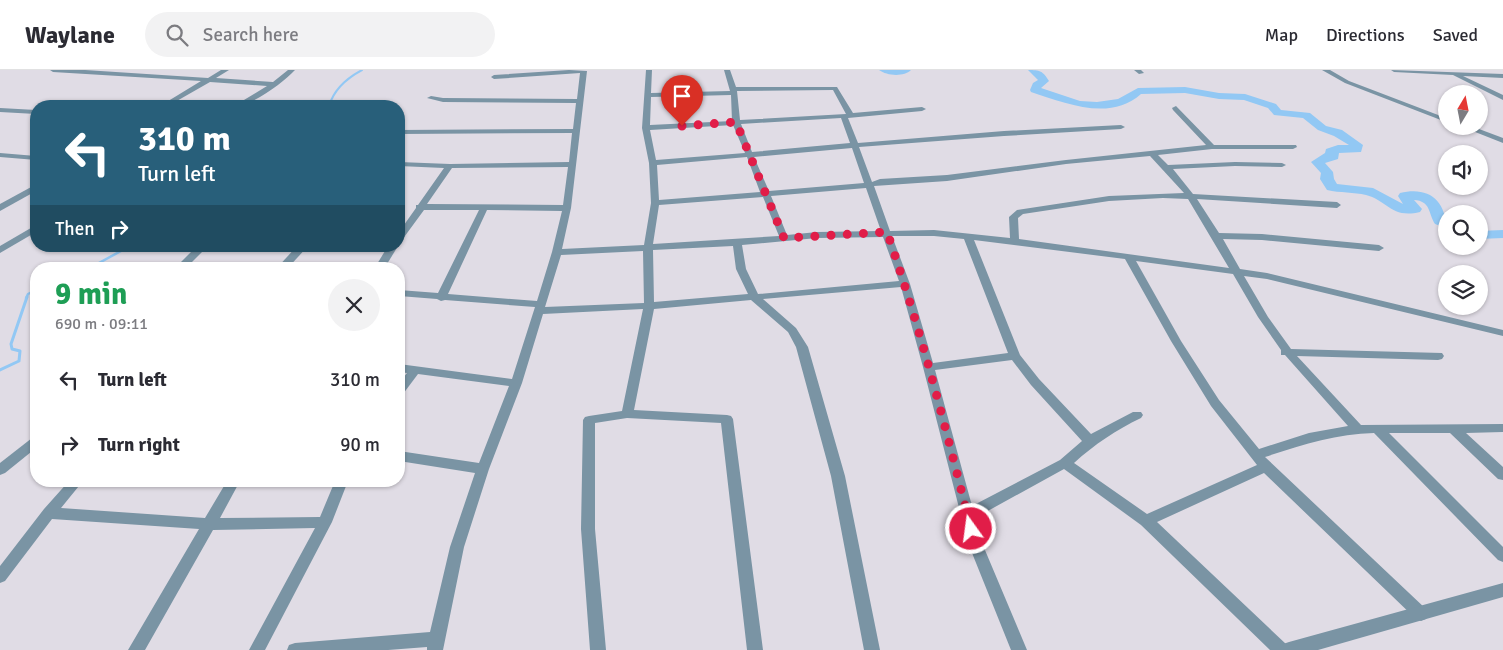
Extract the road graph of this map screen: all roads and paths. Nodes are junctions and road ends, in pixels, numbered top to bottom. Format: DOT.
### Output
graph roads {
  1 [pos="53,70"];
  2 [pos="148,70"];
  3 [pos="226,70"];
  4 [pos="292,70"];
  5 [pos="649,70"];
  6 [pos="727,70"];
  7 [pos="1325,70"];
  8 [pos="1394,70"];
  9 [pos="584,71"];
  10 [pos="1452,73"];
  11 [pos="140,75"];
  12 [pos="1503,76"];
  13 [pos="494,77"];
  14 [pos="209,80"];
  15 [pos="275,84"];
  16 [pos="733,91"];
  17 [pos="647,95"];
  18 [pos="431,98"];
  19 [pos="1503,98"];
  20 [pos="174,100"];
  21 [pos="248,100"];
  22 [pos="581,101"];
  23 [pos="1176,108"];
  24 [pos="922,109"];
  25 [pos="0,110"];
  26 [pos="30,112"];
  27 [pos="847,116"];
  28 [pos="1438,117"];
  29 [pos="736,122"];
  30 [pos="1121,126"];
  31 [pos="646,128"];
  32 [pos="576,131"];
  33 [pos="405,132"];
  34 [pos="1487,135"];
  35 [pos="1503,141"];
  36 [pos="854,146"];
  37 [pos="1212,147"];
  38 [pos="1293,147"];
  39 [pos="1153,154"];
  40 [pos="0,155"];
  41 [pos="750,155"];
  42 [pos="30,158"];
  43 [pos="653,163"];
  44 [pos="405,164"];
  45 [pos="572,164"];
  46 [pos="1282,165"];
  47 [pos="450,166"];
  48 [pos="1168,168"];
  49 [pos="869,185"];
  50 [pos="30,191"];
  51 [pos="767,195"];
  52 [pos="1191,196"];
  53 [pos="655,203"];
  54 [pos="1337,204"];
  55 [pos="419,207"];
  56 [pos="0,208"];
  57 [pos="484,208"];
  58 [pos="567,208"];
  59 [pos="405,229"];
  60 [pos="30,232"];
  61 [pos="887,232"];
  62 [pos="968,236"];
  63 [pos="1214,236"];
  64 [pos="784,238"];
  65 [pos="1015,241"];
  66 [pos="737,243"];
  67 [pos="648,247"];
  68 [pos="1379,248"];
  69 [pos="0,250"];
  70 [pos="197,252"];
  71 [pos="297,252"];
  72 [pos="557,252"];
  73 [pos="1129,257"];
  74 [pos="186,262"];
  75 [pos="288,262"];
  76 [pos="1236,272"];
  77 [pos="905,284"];
  78 [pos="405,294"];
  79 [pos="441,298"];
  80 [pos="755,298"];
  81 [pos="649,306"];
  82 [pos="539,308"];
  83 [pos="1503,333"];
  84 [pos="1286,352"];
  85 [pos="1015,356"];
  86 [pos="1438,356"];
  87 [pos="930,366"];
  88 [pos="405,369"];
  89 [pos="415,370"];
  90 [pos="405,383"];
  91 [pos="516,383"];
  92 [pos="627,414"];
  93 [pos="1137,415"];
  94 [pos="1503,428"];
  95 [pos="1358,429"];
  96 [pos="1377,429"];
  97 [pos="1454,429"];
  98 [pos="1090,441"];
  99 [pos="30,446"];
  100 [pos="1256,455"];
  101 [pos="405,457"];
  102 [pos="1065,463"];
  103 [pos="1266,467"];
  104 [pos="483,469"];
  105 [pos="0,470"];
  106 [pos="1503,475"];
  107 [pos="72,487"];
  108 [pos="230,487"];
  109 [pos="340,487"];
  110 [pos="49,512"];
  111 [pos="968,515"];
  112 [pos="1146,521"];
  113 [pos="325,522"];
  114 [pos="208,524"];
  115 [pos="1503,556"];
  116 [pos="0,577"];
  117 [pos="1503,590"];
  118 [pos="1421,614"];
  119 [pos="435,644"];
  120 [pos="136,650"];
  121 [pos="257,650"];
  122 [pos="295,650"];
  123 [pos="598,650"];
  124 [pos="755,650"];
  125 [pos="872,650"];
  126 [pos="1019,650"];
  127 [pos="1281,650"];
  128 [pos="1289,650"];
  1 -- 11 [label="street"];
  2 -- 11 [label="street"];
  3 -- 14 [label="street"];
  4 -- 15 [label="street"];
  5 -- 17 [label="street"];
  6 -- 16 [label="street"];
  7 -- 28 [label="street"];
  8 -- 10 [label="street"];
  9 -- 13 [label="street"];
  9 -- 22 [label="street"];
  10 -- 12 [label="street"];
  10 -- 19 [label="street"];
  11 -- 14 [label="street"];
  14 -- 15 [label="street"];
  14 -- 20 [label="street"];
  15 -- 21 [label="street"];
  16 -- 17 [label="street"];
  16 -- 27 [label="street"];
  16 -- 29 [label="street"];
  17 -- 31 [label="street"];
  18 -- 22 [label="street"];
  22 -- 32 [label="street"];
  23 -- 37 [label="street"];
  24 -- 27 [label="street"];
  25 -- 26 [label="street"];
  27 -- 29 [label="street"];
  27 -- 36 [label="street"];
  29 -- 31 [label="street"];
  29 -- 41 [label="street"];
  30 -- 36 [label="street"];
  31 -- 43 [label="street"];
  32 -- 33 [label="street"];
  32 -- 45 [label="street"];
  34 -- 35 [label="street"];
  36 -- 41 [label="street"];
  36 -- 49 [label="street"];
  37 -- 38 [label="street"];
  37 -- 39 [label="street"];
  39 -- 48 [label="street"];
  39 -- 49 [label="street"];
  40 -- 42 [label="street"];
  41 -- 43 [label="street"];
  41 -- 51 [label="street"];
  43 -- 53 [label="street"];
  44 -- 47 [label="street"];
  45 -- 47 [label="street"];
  45 -- 58 [label="street"];
  46 -- 48 [label="street"];
  47 -- 55 [label="street"];
  48 -- 52 [label="street"];
  49 -- 51 [label="street"];
  49 -- 61 [label="street"];
  50 -- 56 [label="street"];
  51 -- 53 [label="street"];
  51 -- 64 [label="street"];
  52 -- 54 [label="street"];
  52 -- 63 [label="street"];
  52 -- 65 [label="street"];
  53 -- 67 [label="street"];
  55 -- 57 [label="street"];
  55 -- 59 [label="street"];
  57 -- 58 [label="street"];
  57 -- 79 [label="street"];
  58 -- 72 [label="street"];
  60 -- 69 [label="street"];
  61 -- 62 [label="street"];
  61 -- 64 [label="street"];
  61 -- 77 [label="street"];
  62 -- 65 [label="street"];
  62 -- 85 [label="street"];
  63 -- 68 [label="street"];
  63 -- 76 [label="street"];
  64 -- 66 [label="street"];
  65 -- 73 [label="street"];
  66 -- 67 [label="street"];
  66 -- 80 [label="street"];
  67 -- 72 [label="street"];
  67 -- 81 [label="street"];
  70 -- 74 [label="street"];
  71 -- 75 [label="street"];
  72 -- 82 [label="street"];
  73 -- 76 [label="street"];
  73 -- 100 [label="street"];
  76 -- 83 [label="street"];
  76 -- 84 [label="street"];
  77 -- 80 [label="street"];
  77 -- 87 [label="street"];
  78 -- 79 [label="street"];
  79 -- 82 [label="street"];
  80 -- 81 [label="street"];
  80 -- 125 [label="street"];
  81 -- 82 [label="street"];
  81 -- 92 [label="street"];
  82 -- 91 [label="street"];
  84 -- 86 [label="street"];
  84 -- 95 [label="street"];
  85 -- 87 [label="street"];
  85 -- 98 [label="street"];
  87 -- 111 [label="street"];
  88 -- 89 [label="street"];
  89 -- 90 [label="street"];
  89 -- 91 [label="street"];
  91 -- 104 [label="street"];
  92 -- 123 [label="street"];
  92 -- 124 [label="street"];
  93 -- 98 [label="street"];
  94 -- 97 [label="street"];
  95 -- 96 [label="street"];
  95 -- 100 [label="street"];
  96 -- 97 [label="street"];
  96 -- 115 [label="street"];
  97 -- 106 [label="street"];
  98 -- 102 [label="street"];
  99 -- 105 [label="street"];
  100 -- 103 [label="street"];
  101 -- 104 [label="street"];
  102 -- 111 [label="street"];
  102 -- 112 [label="street"];
  103 -- 112 [label="street"];
  103 -- 118 [label="street"];
  104 -- 119 [label="street"];
  107 -- 110 [label="street"];
  108 -- 114 [label="street"];
  109 -- 113 [label="street"];
  110 -- 114 [label="street"];
  110 -- 116 [label="street"];
  111 -- 126 [label="street"];
  112 -- 127 [label="street"];
  113 -- 114 [label="street"];
  113 -- 121 [label="street"];
  114 -- 120 [label="street"];
  117 -- 118 [label="street"];
  118 -- 128 [label="street"];
  119 -- 122 [label="street"];
}
